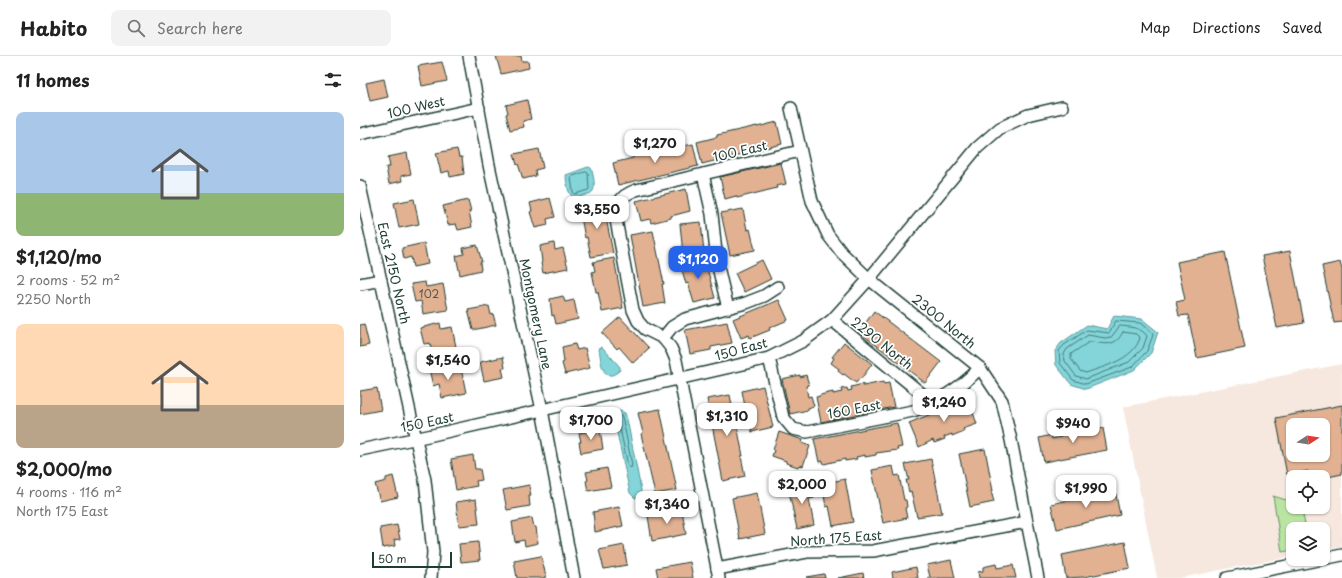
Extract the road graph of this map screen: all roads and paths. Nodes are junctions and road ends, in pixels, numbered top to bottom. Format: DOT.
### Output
graph roads {
  1 [pos="469,56"];
  2 [pos="1062,107"];
  3 [pos="478,108"];
  4 [pos="791,108"];
  5 [pos="360,134"];
  6 [pos="800,151"];
  7 [pos="704,174"];
  8 [pos="360,186"];
  9 [pos="869,279"];
  10 [pos="381,280"];
  11 [pos="360,284"];
  12 [pos="778,287"];
  13 [pos="728,308"];
  14 [pos="832,320"];
  15 [pos="663,338"];
  16 [pos="769,358"];
  17 [pos="980,368"];
  18 [pos="679,379"];
  19 [pos="933,403"];
  20 [pos="542,410"];
  21 [pos="416,439"];
  22 [pos="360,450"];
  23 [pos="1027,522"];
  24 [pos="1342,555"];
  25 [pos="1330,558"];
  26 [pos="1288,566"];
  27 [pos="718,573"];
  28 [pos="431,578"];
  29 [pos="574,578"];
  30 [pos="1038,578"];
  31 [pos="1227,578"];
  1 -- 3 [label="street, Montgomery Lane"];
  2 -- 9 [label="street, 150 East"];
  3 -- 5 [label="street, 100 West"];
  3 -- 20 [label="street, Montgomery Lane"];
  4 -- 6 [label="street, 2300 North"];
  6 -- 7 [label="street, 100 East"];
  6 -- 9 [label="street, 2300 North"];
  7 -- 13 [label="street"];
  7 -- 15 [label="street, 100 East"];
  8 -- 10 [label="street, East 2150 North"];
  9 -- 14 [label="street, 150 East"];
  9 -- 17 [label="street, 2300 North"];
  10 -- 11 [label="street"];
  10 -- 21 [label="street, East 2150 North"];
  12 -- 13 [label="street"];
  13 -- 15 [label="street"];
  14 -- 16 [label="street, 150 East"];
  14 -- 19 [label="street, 2290 North"];
  15 -- 18 [label="street"];
  16 -- 18 [label="street, 150 East"];
  16 -- 19 [label="street, 160 East"];
  17 -- 19 [label="street, 160 East"];
  17 -- 23 [label="street, 2300 North"];
  18 -- 20 [label="street, 150 East"];
  18 -- 27 [label="street"];
  20 -- 21 [label="street, 150 East"];
  20 -- 29 [label="street, Montgomery Lane"];
  21 -- 22 [label="street, 150 East"];
  21 -- 28 [label="street, East 2150 North"];
  23 -- 27 [label="street, North 175 East"];
  23 -- 30 [label="street, 2300 North"];
  24 -- 25 [label="street"];
  26 -- 31 [label="street"];
}
